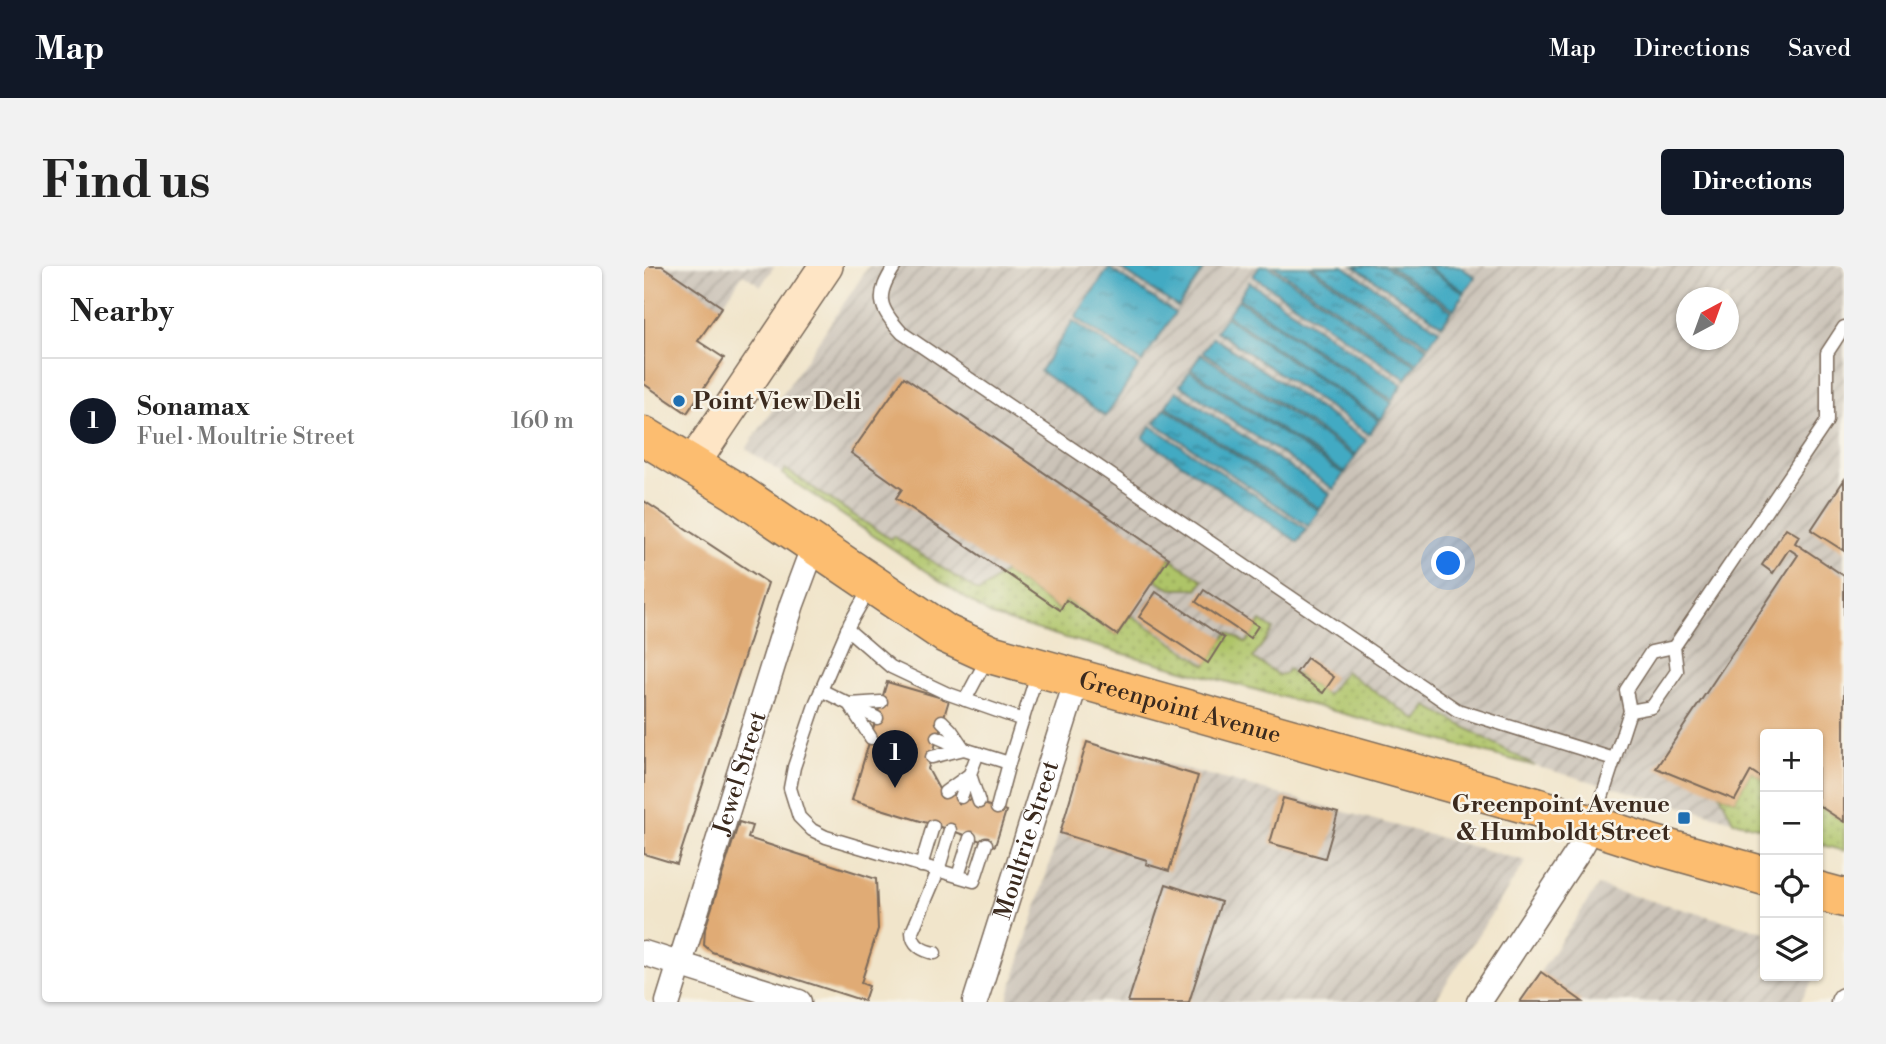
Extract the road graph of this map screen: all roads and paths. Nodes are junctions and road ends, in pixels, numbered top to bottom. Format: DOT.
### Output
graph roads {
  1 [pos="826,266"];
  2 [pos="895,266"];
  3 [pos="1844,327"];
  4 [pos="644,436"];
  5 [pos="692,465"];
  6 [pos="814,545"];
  7 [pos="872,585"];
  8 [pos="848,629"];
  9 [pos="1674,647"];
  10 [pos="990,654"];
  11 [pos="1039,668"];
  12 [pos="1077,679"];
  13 [pos="821,690"];
  14 [pos="965,700"];
  15 [pos="881,702"];
  16 [pos="849,704"];
  17 [pos="1630,711"];
  18 [pos="877,718"];
  19 [pos="1023,720"];
  20 [pos="942,721"];
  21 [pos="937,737"];
  22 [pos="871,738"];
  23 [pos="971,751"];
  24 [pos="932,757"];
  25 [pos="1614,759"];
  26 [pos="1009,763"];
  27 [pos="970,774"];
  28 [pos="945,792"];
  29 [pos="961,797"];
  30 [pos="979,802"];
  31 [pos="997,808"];
  32 [pos="1593,825"];
  33 [pos="933,826"];
  34 [pos="950,830"];
  35 [pos="970,838"];
  36 [pos="986,844"];
  37 [pos="921,866"];
  38 [pos="938,871"];
  39 [pos="1760,875"];
  40 [pos="958,876"];
  41 [pos="1823,892"];
  42 [pos="1844,898"];
  43 [pos="644,953"];
  44 [pos="935,953"];
  45 [pos="680,964"];
  46 [pos="668,1002"];
  47 [pos="799,1002"];
  48 [pos="975,1002"];
  49 [pos="1479,1002"];
  1 -- 5 [label="street"];
  2 -- 25 [label="lane"];
  3 -- 9 [label="lane"];
  4 -- 5 [label="main road, Greenpoint Avenue"];
  5 -- 6 [label="main road, Greenpoint Avenue"];
  6 -- 7 [label="main road, Greenpoint Avenue"];
  6 -- 45 [label="street, Jewel Street"];
  7 -- 8 [label="lane"];
  7 -- 10 [label="main road, Greenpoint Avenue"];
  8 -- 13 [label="lane"];
  8 -- 14 [label="lane"];
  9 -- 17 [label="lane"];
  9 -- 17 [label="lane"];
  10 -- 11 [label="main road, Greenpoint Avenue"];
  10 -- 14 [label="lane"];
  11 -- 12 [label="main road, Greenpoint Avenue"];
  11 -- 19 [label="lane"];
  12 -- 32 [label="main road, Greenpoint Avenue"];
  12 -- 48 [label="street, Moultrie Street"];
  13 -- 16 [label="lane"];
  13 -- 37 [label="lane"];
  14 -- 19 [label="lane"];
  15 -- 16 [label="lane"];
  16 -- 18 [label="lane"];
  16 -- 22 [label="lane"];
  17 -- 25 [label="lane"];
  19 -- 26 [label="lane"];
  20 -- 23 [label="lane"];
  21 -- 23 [label="lane"];
  23 -- 24 [label="lane"];
  23 -- 26 [label="lane"];
  23 -- 27 [label="lane"];
  25 -- 32 [label="lane"];
  26 -- 31 [label="lane"];
  27 -- 28 [label="lane"];
  27 -- 29 [label="lane"];
  27 -- 30 [label="lane"];
  32 -- 39 [label="main road, Greenpoint Avenue"];
  32 -- 49 [label="street"];
  33 -- 37 [label="lane"];
  34 -- 38 [label="lane"];
  35 -- 40 [label="lane"];
  36 -- 40 [label="lane"];
  37 -- 38 [label="lane"];
  38 -- 40 [label="lane"];
  38 -- 44 [label="lane"];
  41 -- 42 [label="main road"];
  43 -- 45 [label="street"];
  45 -- 46 [label="street, Jewel Street"];
  45 -- 47 [label="street"];
}
